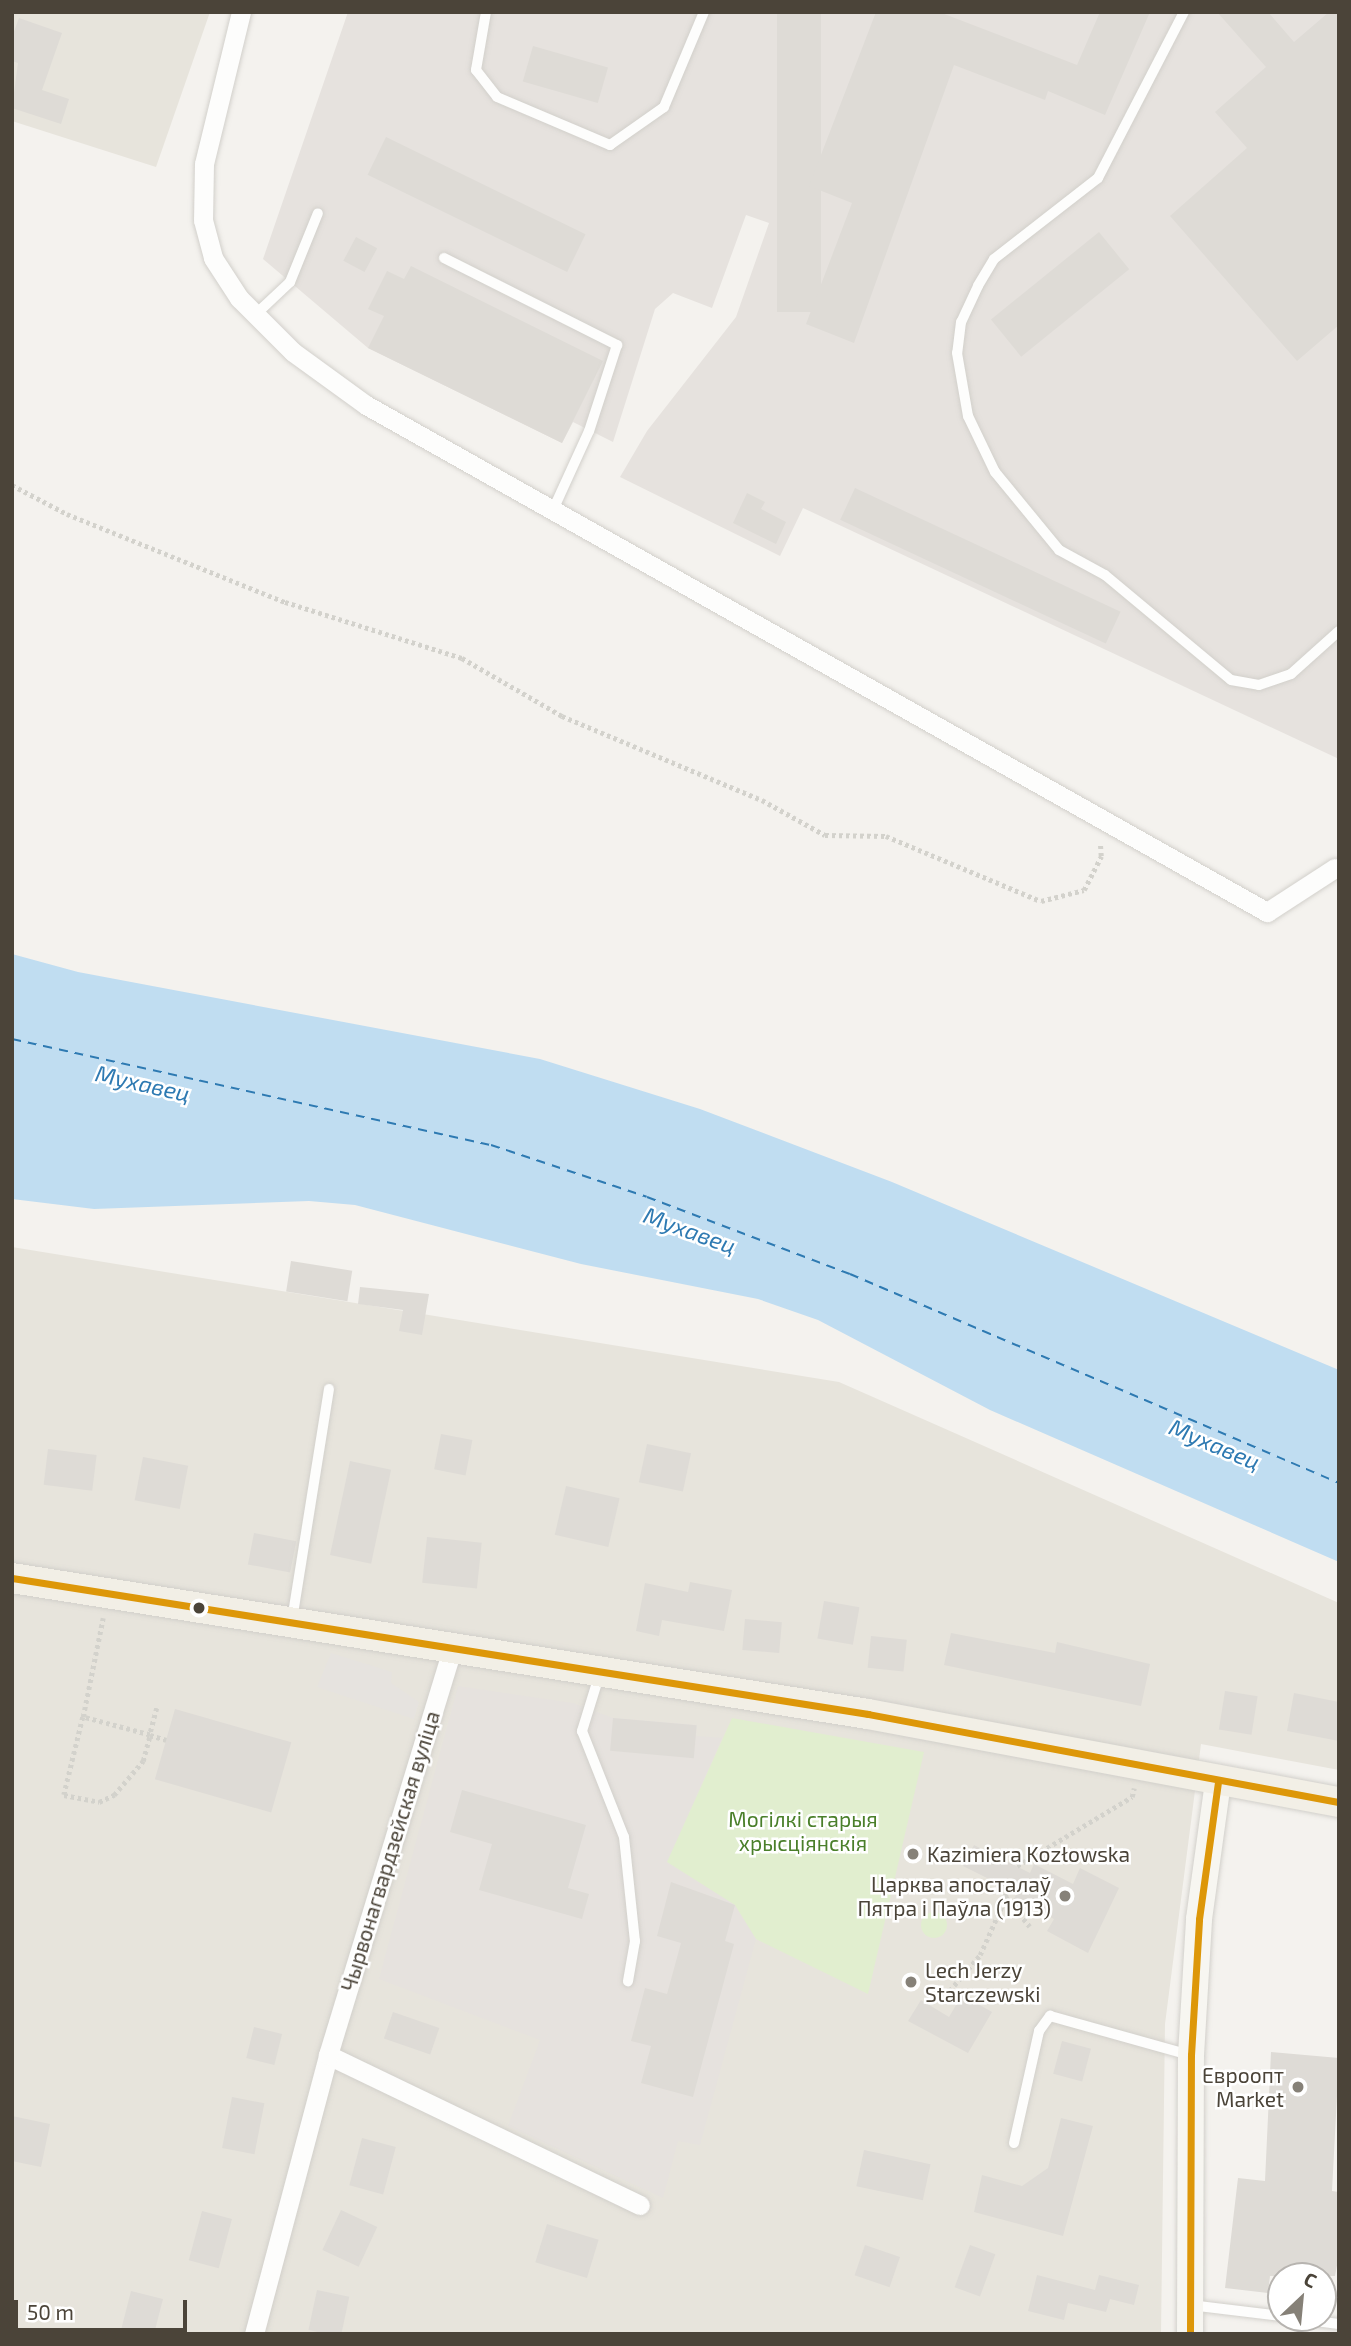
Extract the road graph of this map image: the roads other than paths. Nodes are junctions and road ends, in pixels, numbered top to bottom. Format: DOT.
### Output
graph roads {
  1 [pos="241,12"];
  2 [pos="486,12"];
  3 [pos="704,12"];
  4 [pos="1184,12"];
  5 [pos="318,213"];
  6 [pos="444,258"];
  7 [pos="255,315"];
  8 [pos="553,510"];
  9 [pos="1339,631"];
  10 [pos="1335,868"];
  11 [pos="329,1389"];
  12 [pos="12,1578"];
  13 [pos="292,1622"];
  14 [pos="453,1647"];
  15 [pos="600,1672"];
  16 [pos="1218,1782"];
  17 [pos="1339,1802"];
  18 [pos="628,1981"];
  19 [pos="328,2055"];
  20 [pos="1191,2055"];
  21 [pos="1014,2143"];
  22 [pos="640,2205"];
  23 [pos="1189,2305"];
  24 [pos="1267,2314"];
  25 [pos="254,2334"];
  26 [pos="1190,2334"];
  1 -- 7 [label="street"];
  2 -- 3 [label="lane"];
  4 -- 9 [label="lane"];
  5 -- 7 [label="lane"];
  6 -- 8 [label="lane"];
  7 -- 8 [label="street"];
  8 -- 10 [label="street"];
  11 -- 13 [label="lane"];
  12 -- 13 [label="main road"];
  13 -- 14 [label="main road"];
  14 -- 15 [label="main road"];
  14 -- 19 [label="street, Чырвонагвардзейская вуліца"];
  15 -- 16 [label="main road"];
  15 -- 18 [label="lane"];
  16 -- 17 [label="main road"];
  16 -- 20 [label="main road"];
  19 -- 22 [label="street"];
  19 -- 25 [label="street, Чырвонагвардзейская вуліца"];
  20 -- 21 [label="lane"];
  20 -- 23 [label="main road"];
  23 -- 24 [label="lane"];
  23 -- 26 [label="main road"];
}
